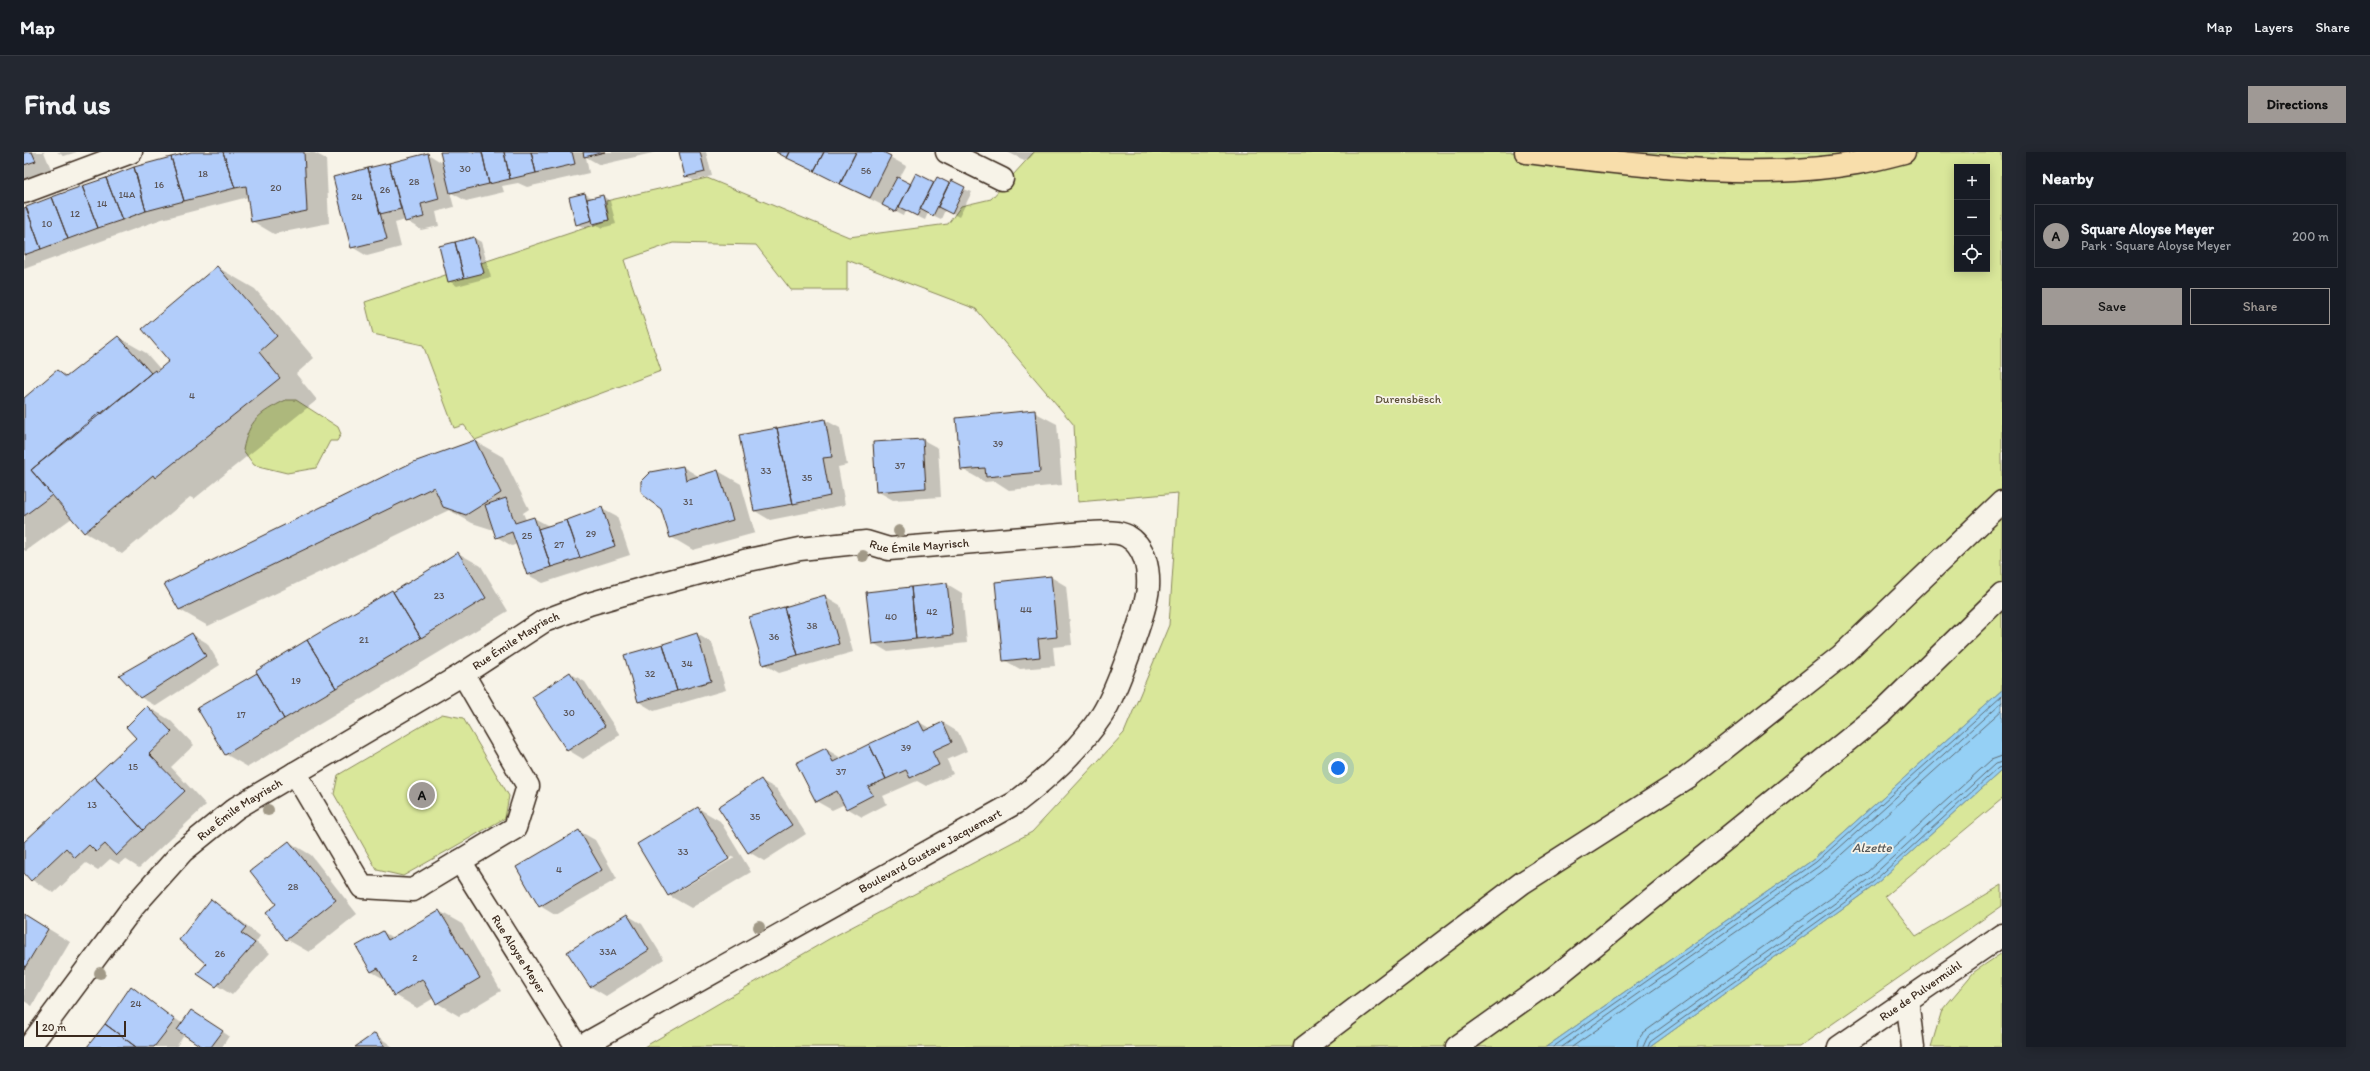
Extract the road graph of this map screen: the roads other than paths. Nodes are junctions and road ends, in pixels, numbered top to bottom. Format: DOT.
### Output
graph roads {
  1 [pos="132,152"];
  2 [pos="947,152"];
  3 [pos="1526,152"];
  4 [pos="1904,152"];
  5 [pos="1857,157"];
  6 [pos="1002,179"];
  7 [pos="24,192"];
  8 [pos="2002,502"];
  9 [pos="1138,546"];
  10 [pos="2002,595"];
  11 [pos="463,674"];
  12 [pos="295,773"];
  13 [pos="460,861"];
  14 [pos="2002,935"];
  15 [pos="1906,1000"];
  16 [pos="29,1047"];
  17 [pos="578,1047"];
  18 [pos="1304,1047"];
  19 [pos="1457,1047"];
  20 [pos="1839,1047"];
  21 [pos="1913,1047"];
  1 -- 7 [label="street"];
  2 -- 6 [label="street"];
  3 -- 5 [label="main road"];
  4 -- 5 [label="main road"];
  8 -- 18 [label="street"];
  9 -- 11 [label="street, Rue Émile Mayrisch"];
  9 -- 17 [label="street, Boulevard Gustave Jacquemart"];
  10 -- 19 [label="street"];
  11 -- 12 [label="street, Rue Émile Mayrisch"];
  11 -- 13 [label="street"];
  12 -- 13 [label="street"];
  12 -- 16 [label="street, Rue Émile Mayrisch"];
  13 -- 17 [label="street, Rue Aloyse Meyer"];
  14 -- 15 [label="street, Rue de Pulvermühl"];
  15 -- 20 [label="street, Rue de Pulvermühl"];
  15 -- 21 [label="street"];
}
